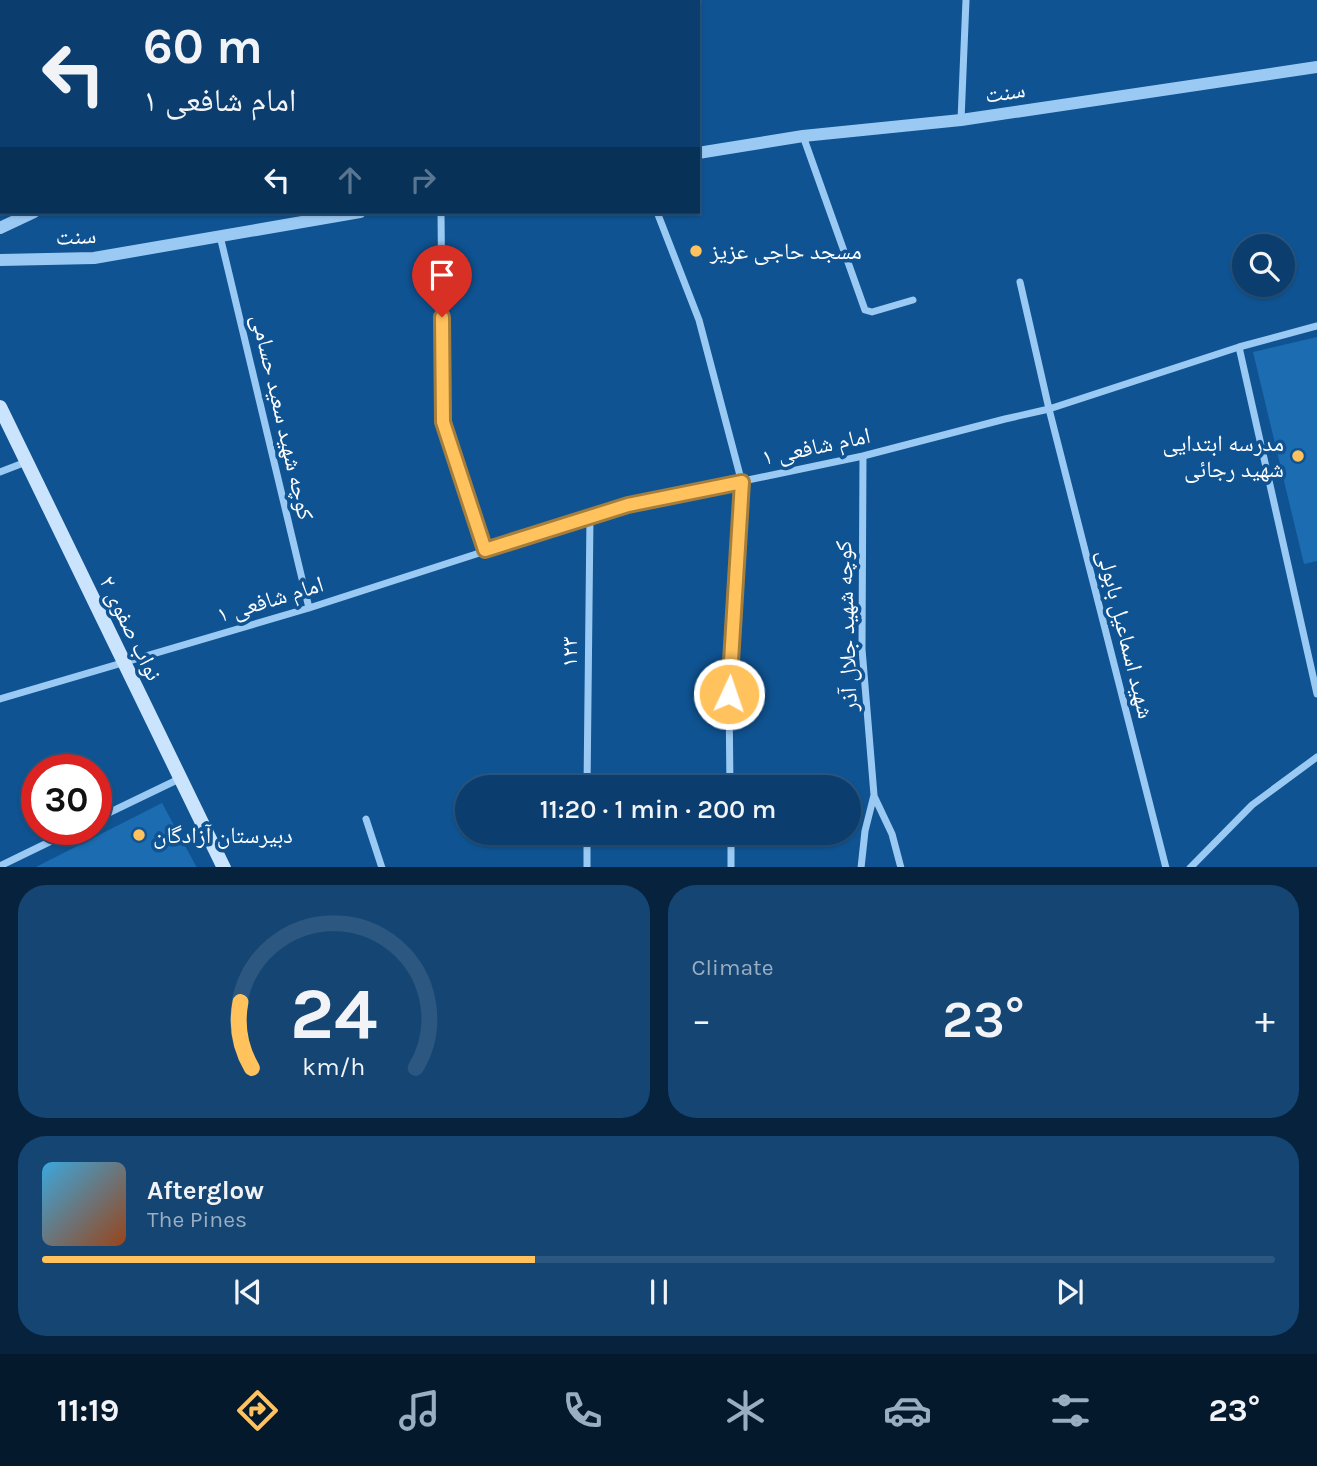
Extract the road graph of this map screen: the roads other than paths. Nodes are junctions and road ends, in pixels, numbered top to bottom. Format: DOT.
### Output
graph roads {
  1 [pos="966,0"];
  2 [pos="1317,67"];
  3 [pos="961,120"];
  4 [pos="803,136"];
  5 [pos="700,153"];
  6 [pos="30,214"];
  7 [pos="348,214"];
  8 [pos="441,214"];
  9 [pos="658,214"];
  10 [pos="0,228"];
  11 [pos="220,236"];
  12 [pos="0,260"];
  13 [pos="1020,282"];
  14 [pos="913,300"];
  15 [pos="1317,326"];
  16 [pos="1239,347"];
  17 [pos="0,407"];
  18 [pos="1049,409"];
  19 [pos="863,456"];
  20 [pos="26,462"];
  21 [pos="0,472"];
  22 [pos="742,482"];
  23 [pos="590,517"];
  24 [pos="485,550"];
  25 [pos="309,608"];
  26 [pos="123,662"];
  27 [pos="1317,694"];
  28 [pos="0,699"];
  29 [pos="1317,757"];
  30 [pos="587,775"];
  31 [pos="730,775"];
  32 [pos="179,779"];
  33 [pos="874,795"];
  34 [pos="112,811"];
  35 [pos="366,819"];
  36 [pos="43,845"];
  37 [pos="587,845"];
  38 [pos="731,845"];
  39 [pos="0,866"];
  40 [pos="223,867"];
  41 [pos="382,867"];
  42 [pos="587,867"];
  43 [pos="731,867"];
  44 [pos="861,867"];
  45 [pos="901,867"];
  46 [pos="1166,867"];
  47 [pos="1190,867"];
  1 -- 3 [label="street"];
  2 -- 3 [label="street, سنت"];
  3 -- 4 [label="street, سنت"];
  4 -- 5 [label="street, سنت"];
  4 -- 14 [label="street"];
  6 -- 10 [label="street"];
  7 -- 11 [label="street, سنت"];
  8 -- 24 [label="street"];
  9 -- 22 [label="street"];
  11 -- 12 [label="street, سنت"];
  11 -- 25 [label="street, کوچه شهید سعید حسامی"];
  13 -- 18 [label="street, شهید اسماعیل بابولی"];
  15 -- 16 [label="street, امام شافعی ۱"];
  16 -- 18 [label="street, امام شافعی ۱"];
  16 -- 27 [label="street"];
  17 -- 20 [label="main road, نواب صفوی ۲"];
  18 -- 19 [label="street, امام شافعی ۱"];
  18 -- 46 [label="street, شهید اسماعیل بابولی"];
  19 -- 22 [label="street, امام شافعی ۱"];
  19 -- 33 [label="street, کوچه شهید جلال آذر"];
  20 -- 21 [label="street"];
  20 -- 26 [label="main road, نواب صفوی ۲"];
  22 -- 23 [label="street, امام شافعی ۱"];
  22 -- 31 [label="street"];
  23 -- 24 [label="street, امام شافعی ۱"];
  23 -- 30 [label="street, ۱۲۳"];
  24 -- 25 [label="street, امام شافعی ۱"];
  25 -- 26 [label="street, امام شافعی ۱"];
  26 -- 28 [label="street, امام شافعی ۱"];
  26 -- 32 [label="main road, نواب صفوی ۲"];
  29 -- 47 [label="street"];
  32 -- 34 [label="street"];
  32 -- 40 [label="main road, نواب صفوی ۲"];
  33 -- 44 [label="street"];
  33 -- 45 [label="street"];
  35 -- 41 [label="street"];
  36 -- 39 [label="street"];
  37 -- 42 [label="street"];
  38 -- 43 [label="street"];
}
